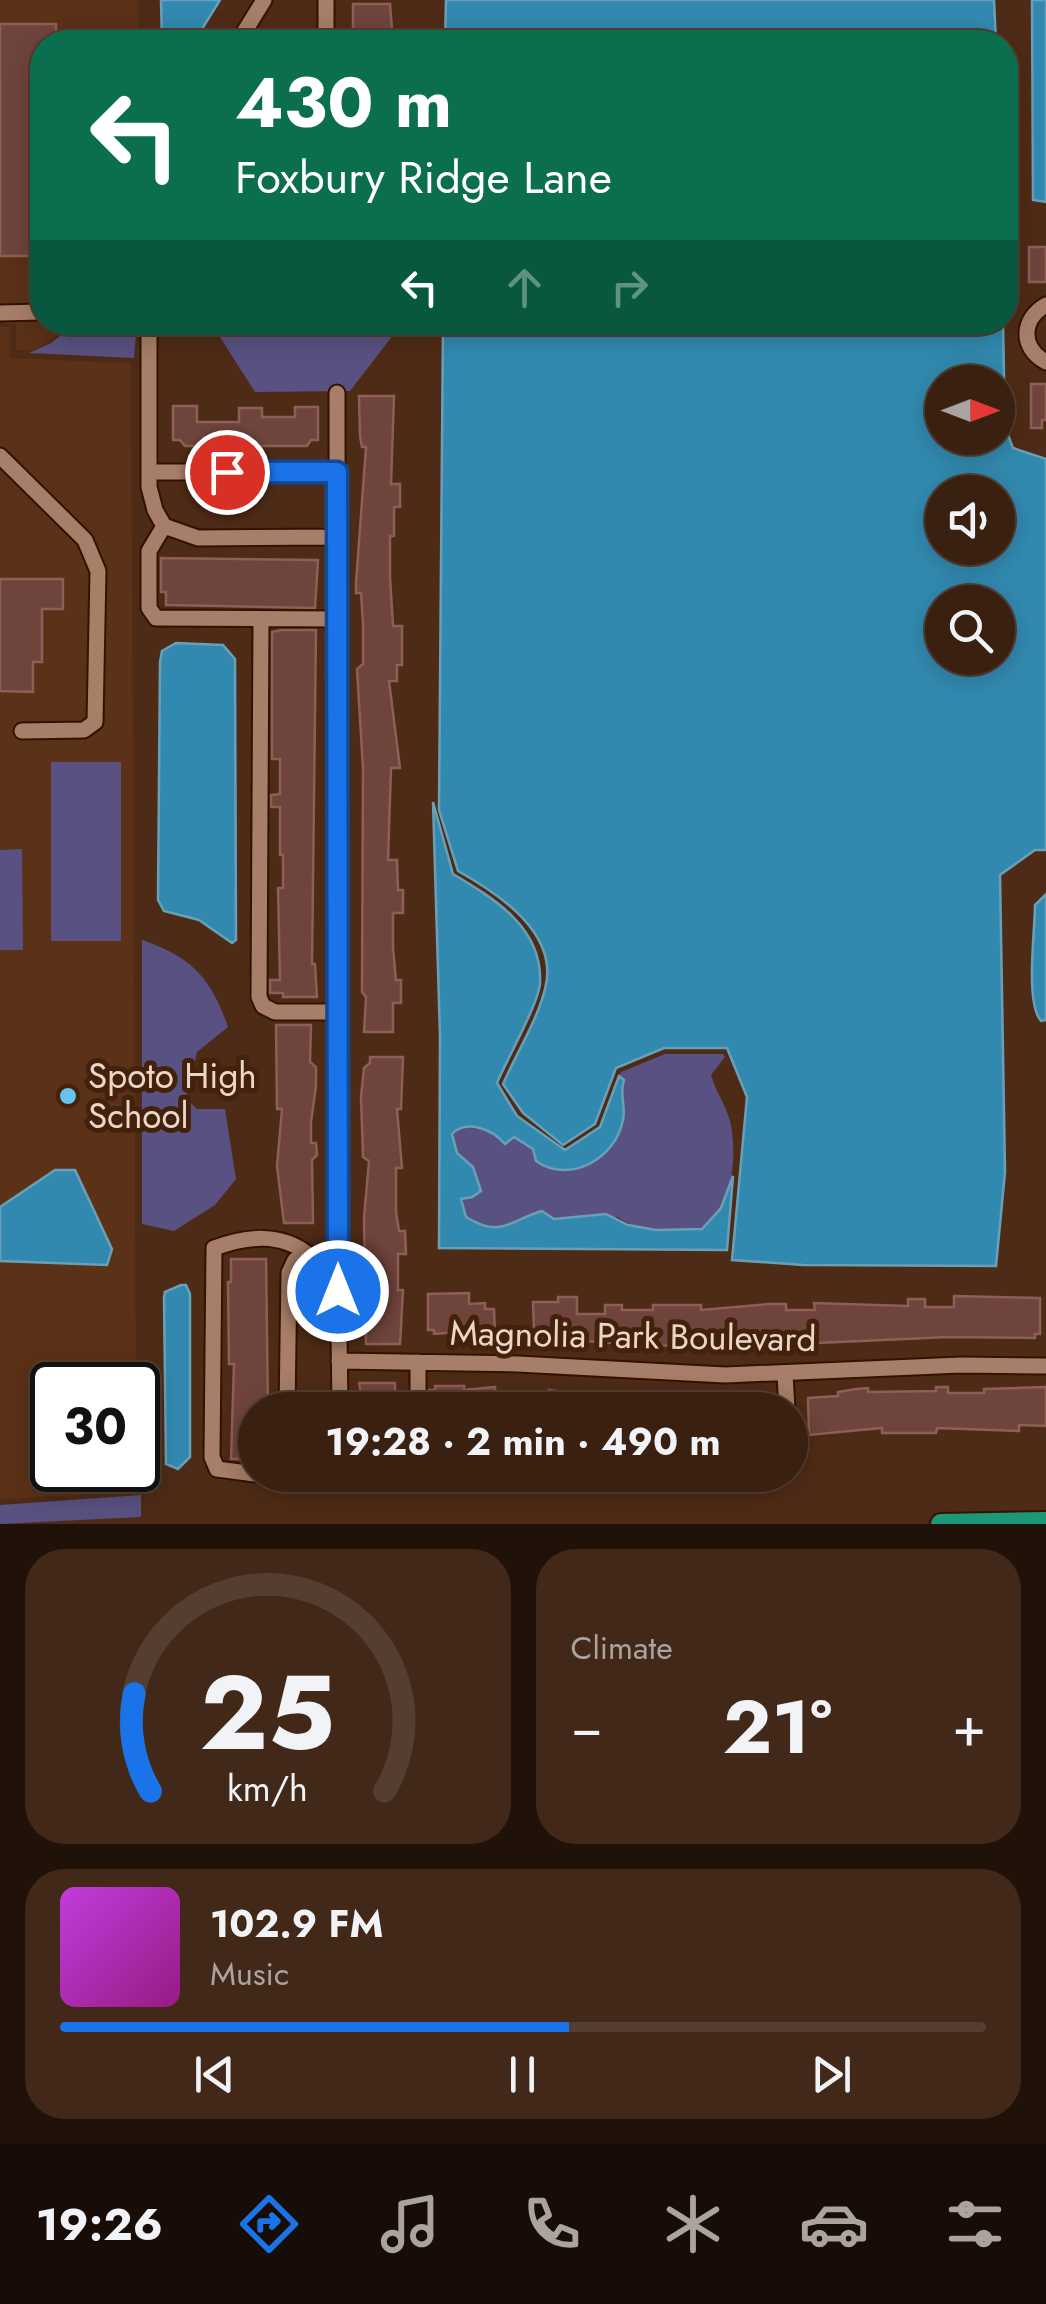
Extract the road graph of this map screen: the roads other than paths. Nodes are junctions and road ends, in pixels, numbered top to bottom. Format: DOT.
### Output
graph roads {
  1 [pos="264,0"];
  2 [pos="326,0"];
  3 [pos="245,30"];
  4 [pos="326,30"];
  5 [pos="1046,305"];
  6 [pos="0,312"];
  7 [pos="30,312"];
  8 [pos="149,335"];
  9 [pos="1046,362"];
  10 [pos="337,393"];
  11 [pos="0,456"];
  12 [pos="149,472"];
  13 [pos="337,472"];
  14 [pos="164,526"];
  15 [pos="337,537"];
  16 [pos="261,619"];
  17 [pos="337,619"];
  18 [pos="22,731"];
  19 [pos="338,1012"];
  20 [pos="309,1255"];
  21 [pos="338,1256"];
  22 [pos="339,1361"];
  23 [pos="418,1362"];
  24 [pos="1046,1366"];
  25 [pos="785,1374"];
  26 [pos="288,1392"];
  27 [pos="340,1392"];
  28 [pos="418,1392"];
  29 [pos="786,1392"];
  30 [pos="238,1472"];
  31 [pos="1046,1522"];
  32 [pos="941,1524"];
  1 -- 3 [label="street"];
  2 -- 4 [label="street"];
  5 -- 9 [label="street"];
  6 -- 7 [label="street"];
  8 -- 12 [label="street"];
  10 -- 13 [label="street"];
  11 -- 18 [label="street"];
  12 -- 13 [label="street"];
  12 -- 14 [label="street"];
  13 -- 15 [label="street"];
  14 -- 15 [label="street"];
  14 -- 16 [label="street"];
  15 -- 17 [label="street"];
  16 -- 17 [label="street"];
  16 -- 19 [label="street"];
  17 -- 19 [label="street"];
  19 -- 21 [label="street"];
  20 -- 21 [label="street"];
  20 -- 26 [label="street"];
  20 -- 30 [label="street"];
  21 -- 22 [label="street"];
  22 -- 23 [label="street, Magnolia Park Boulevard"];
  22 -- 27 [label="street"];
  23 -- 25 [label="street, Magnolia Park Boulevard"];
  23 -- 28 [label="street"];
  24 -- 25 [label="street, Magnolia Park Boulevard"];
  25 -- 29 [label="street"];
  31 -- 32 [label="highway"];
}
